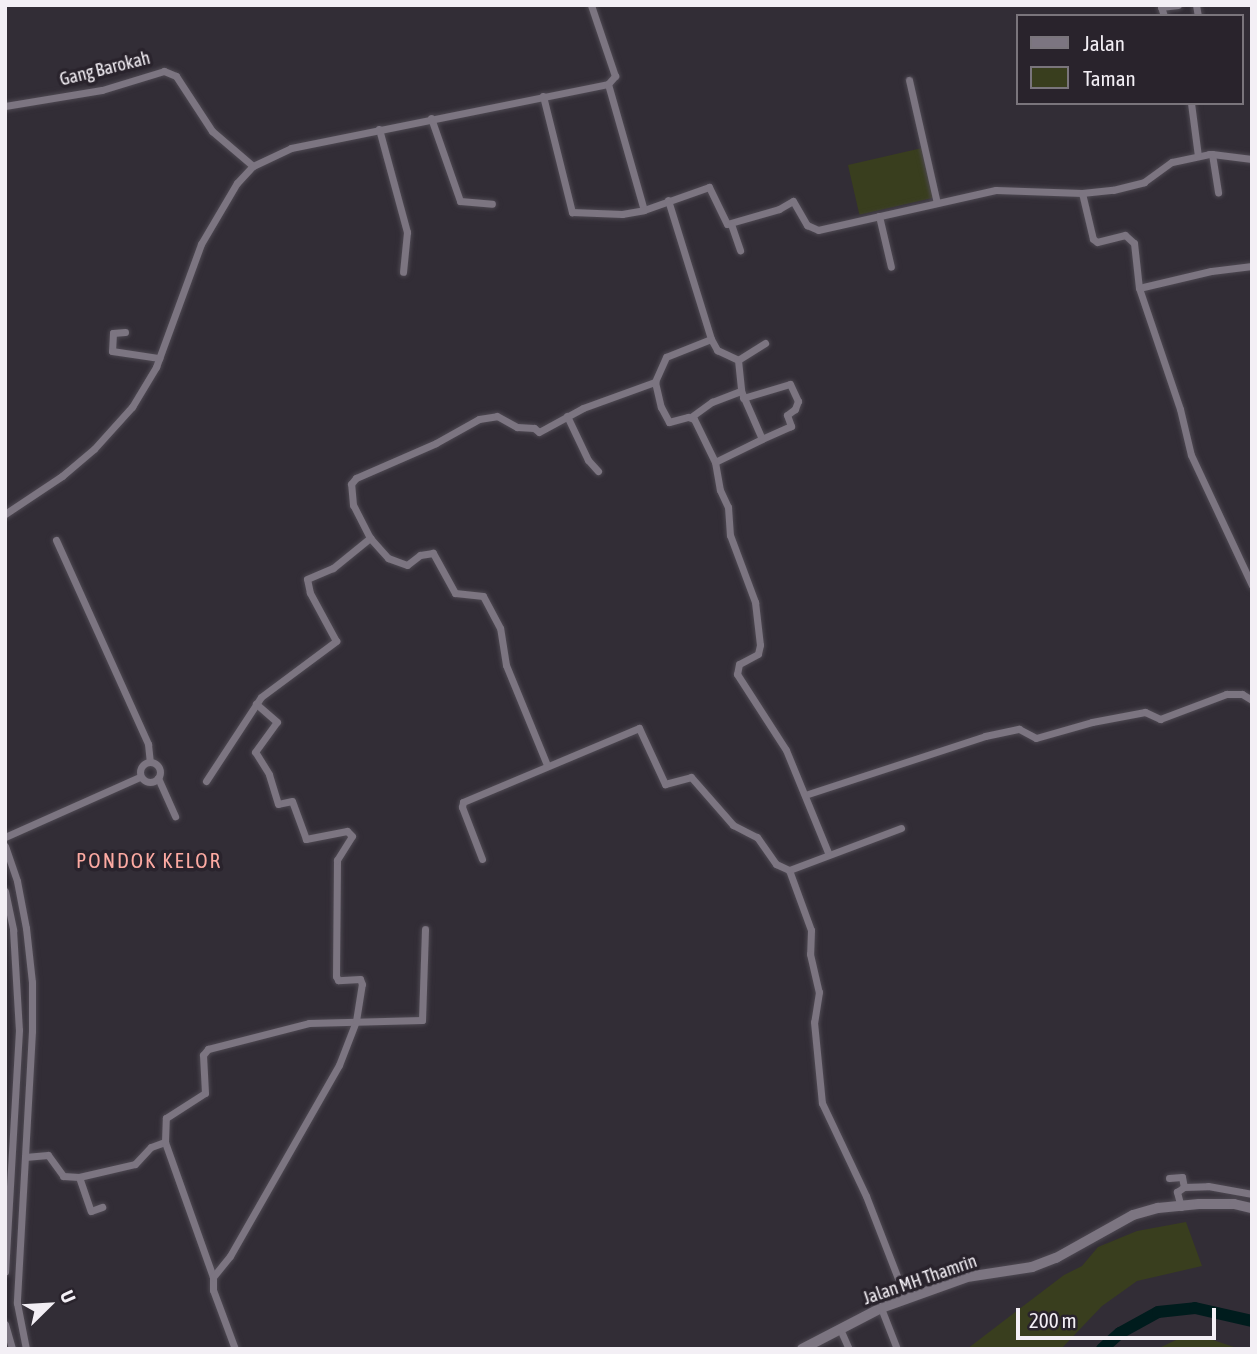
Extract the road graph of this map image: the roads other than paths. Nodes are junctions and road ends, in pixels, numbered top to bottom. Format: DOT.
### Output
graph roads {
  1 [pos="591,5"];
  2 [pos="1178,5"];
  3 [pos="1163,14"];
  4 [pos="909,80"];
  5 [pos="608,84"];
  6 [pos="543,96"];
  7 [pos="1187,105"];
  8 [pos="5,106"];
  9 [pos="431,118"];
  10 [pos="379,129"];
  11 [pos="1212,154"];
  12 [pos="1198,156"];
  13 [pos="1252,159"];
  14 [pos="253,166"];
  15 [pos="1082,193"];
  16 [pos="1218,193"];
  17 [pos="668,200"];
  18 [pos="937,203"];
  19 [pos="492,204"];
  20 [pos="645,210"];
  21 [pos="561,212"];
  22 [pos="572,212"];
  23 [pos="879,216"];
  24 [pos="731,224"];
  25 [pos="740,250"];
  26 [pos="891,267"];
  27 [pos="1252,267"];
  28 [pos="403,272"];
  29 [pos="1139,288"];
  30 [pos="125,332"];
  31 [pos="711,339"];
  32 [pos="765,343"];
  33 [pos="159,358"];
  34 [pos="738,360"];
  35 [pos="655,382"];
  36 [pos="742,394"];
  37 [pos="567,416"];
  38 [pos="691,417"];
  39 [pos="762,439"];
  40 [pos="715,462"];
  41 [pos="598,471"];
  42 [pos="5,514"];
  43 [pos="370,538"];
  44 [pos="56,540"];
  45 [pos="1252,585"];
  46 [pos="1252,700"];
  47 [pos="256,704"];
  48 [pos="150,762"];
  49 [pos="547,765"];
  50 [pos="140,777"];
  51 [pos="158,778"];
  52 [pos="206,782"];
  53 [pos="805,796"];
  54 [pos="175,816"];
  55 [pos="901,828"];
  56 [pos="5,837"];
  57 [pos="5,846"];
  58 [pos="829,855"];
  59 [pos="482,859"];
  60 [pos="789,870"];
  61 [pos="5,891"];
  62 [pos="425,929"];
  63 [pos="32,991"];
  64 [pos="18,992"];
  65 [pos="356,1021"];
  66 [pos="15,1108"];
  67 [pos="5,1109"];
  68 [pos="165,1142"];
  69 [pos="25,1157"];
  70 [pos="79,1177"];
  71 [pos="1168,1178"];
  72 [pos="1184,1186"];
  73 [pos="10,1187"];
  74 [pos="23,1188"];
  75 [pos="1252,1194"];
  76 [pos="102,1207"];
  77 [pos="1181,1207"];
  78 [pos="1252,1208"];
  79 [pos="5,1272"];
  80 [pos="213,1277"];
  81 [pos="903,1291"];
  82 [pos="881,1308"];
  83 [pos="5,1324"];
  84 [pos="840,1329"];
  85 [pos="12,1349"];
  86 [pos="26,1349"];
  87 [pos="235,1349"];
  88 [pos="802,1349"];
  89 [pos="849,1349"];
  90 [pos="897,1349"];
  1 -- 5 [label="street"];
  2 -- 3 [label="street"];
  4 -- 18 [label="street"];
  5 -- 6 [label="street"];
  5 -- 20 [label="street"];
  6 -- 9 [label="street"];
  6 -- 22 [label="street"];
  7 -- 12 [label="street"];
  8 -- 14 [label="street, Gang Barokah"];
  9 -- 10 [label="street"];
  9 -- 19 [label="street"];
  10 -- 14 [label="street"];
  10 -- 28 [label="street"];
  11 -- 12 [label="street"];
  11 -- 13 [label="street"];
  11 -- 16 [label="street"];
  12 -- 15 [label="street"];
  14 -- 33 [label="street"];
  15 -- 18 [label="street"];
  15 -- 29 [label="street"];
  17 -- 20 [label="street"];
  17 -- 24 [label="street"];
  17 -- 31 [label="street"];
  18 -- 23 [label="street"];
  20 -- 22 [label="street"];
  21 -- 22 [label="street"];
  23 -- 24 [label="street"];
  23 -- 26 [label="street"];
  24 -- 25 [label="street"];
  27 -- 29 [label="street"];
  29 -- 45 [label="street"];
  30 -- 33 [label="street"];
  31 -- 34 [label="street"];
  31 -- 35 [label="street"];
  32 -- 34 [label="street"];
  33 -- 42 [label="street"];
  34 -- 36 [label="street"];
  35 -- 37 [label="street"];
  35 -- 38 [label="street"];
  36 -- 38 [label="street"];
  36 -- 39 [label="street"];
  36 -- 39 [label="street"];
  37 -- 41 [label="street"];
  37 -- 43 [label="street"];
  38 -- 40 [label="street"];
  39 -- 40 [label="street"];
  40 -- 53 [label="street"];
  43 -- 47 [label="street"];
  43 -- 49 [label="street"];
  44 -- 48 [label="street"];
  46 -- 53 [label="street"];
  47 -- 52 [label="street"];
  47 -- 65 [label="street"];
  48 -- 50 [label="street"];
  48 -- 51 [label="street"];
  49 -- 59 [label="street"];
  49 -- 60 [label="street"];
  50 -- 51 [label="street"];
  50 -- 56 [label="street"];
  51 -- 54 [label="street"];
  53 -- 58 [label="street"];
  55 -- 58 [label="street"];
  57 -- 63 [label="street"];
  58 -- 60 [label="street"];
  60 -- 81 [label="street"];
  61 -- 64 [label="street"];
  62 -- 65 [label="street"];
  63 -- 64 [label="street"];
  63 -- 69 [label="street"];
  64 -- 66 [label="street"];
  65 -- 68 [label="street"];
  65 -- 80 [label="street"];
  66 -- 67 [label="street"];
  66 -- 73 [label="street"];
  68 -- 70 [label="street"];
  68 -- 80 [label="street"];
  69 -- 70 [label="street"];
  69 -- 74 [label="street"];
  70 -- 76 [label="street"];
  71 -- 72 [label="street"];
  72 -- 75 [label="street"];
  72 -- 77 [label="street"];
  73 -- 74 [label="street"];
  73 -- 79 [label="street"];
  74 -- 86 [label="street"];
  77 -- 78 [label="street, Jalan MH Thamrin"];
  77 -- 81 [label="street, Jalan MH Thamrin"];
  80 -- 87 [label="street"];
  81 -- 82 [label="street, Jalan MH Thamrin"];
  82 -- 84 [label="street, Jalan MH Thamrin"];
  82 -- 90 [label="street"];
  83 -- 85 [label="street"];
  84 -- 88 [label="street, Jalan MH Thamrin"];
  84 -- 89 [label="street"];
}
